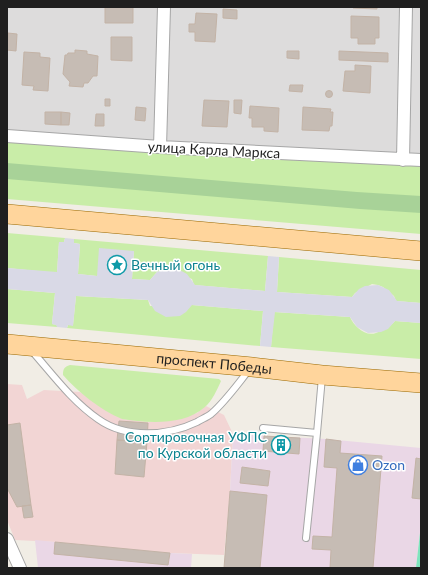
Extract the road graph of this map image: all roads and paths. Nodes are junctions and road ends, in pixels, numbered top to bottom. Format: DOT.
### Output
graph roads {
  1 [pos="164,7"];
  2 [pos="406,7"];
  3 [pos="7,136"];
  4 [pos="160,147"];
  5 [pos="403,160"];
  6 [pos="421,160"];
  7 [pos="7,214"];
  8 [pos="421,252"];
  9 [pos="7,344"];
  10 [pos="27,345"];
  11 [pos="252,367"];
  12 [pos="322,375"];
  13 [pos="421,383"];
  14 [pos="263,428"];
  15 [pos="317,433"];
  16 [pos="306,538"];
  17 [pos="7,539"];
  18 [pos="20,568"];
  1 -- 4 [label="street"];
  2 -- 5 [label="street"];
  3 -- 4 [label="street, улица Карла Маркса"];
  4 -- 5 [label="street, улица Карла Маркса"];
  5 -- 6 [label="street, улица Карла Маркса"];
  7 -- 8 [label="main road"];
  9 -- 10 [label="main road, проспект Победы"];
  10 -- 11 [label="main road, проспект Победы"];
  10 -- 11 [label="lane"];
  11 -- 12 [label="main road, проспект Победы"];
  12 -- 13 [label="main road, проспект Победы"];
  12 -- 15 [label="lane"];
  14 -- 15 [label="lane"];
  15 -- 16 [label="lane"];
  17 -- 18 [label="street"];
}
